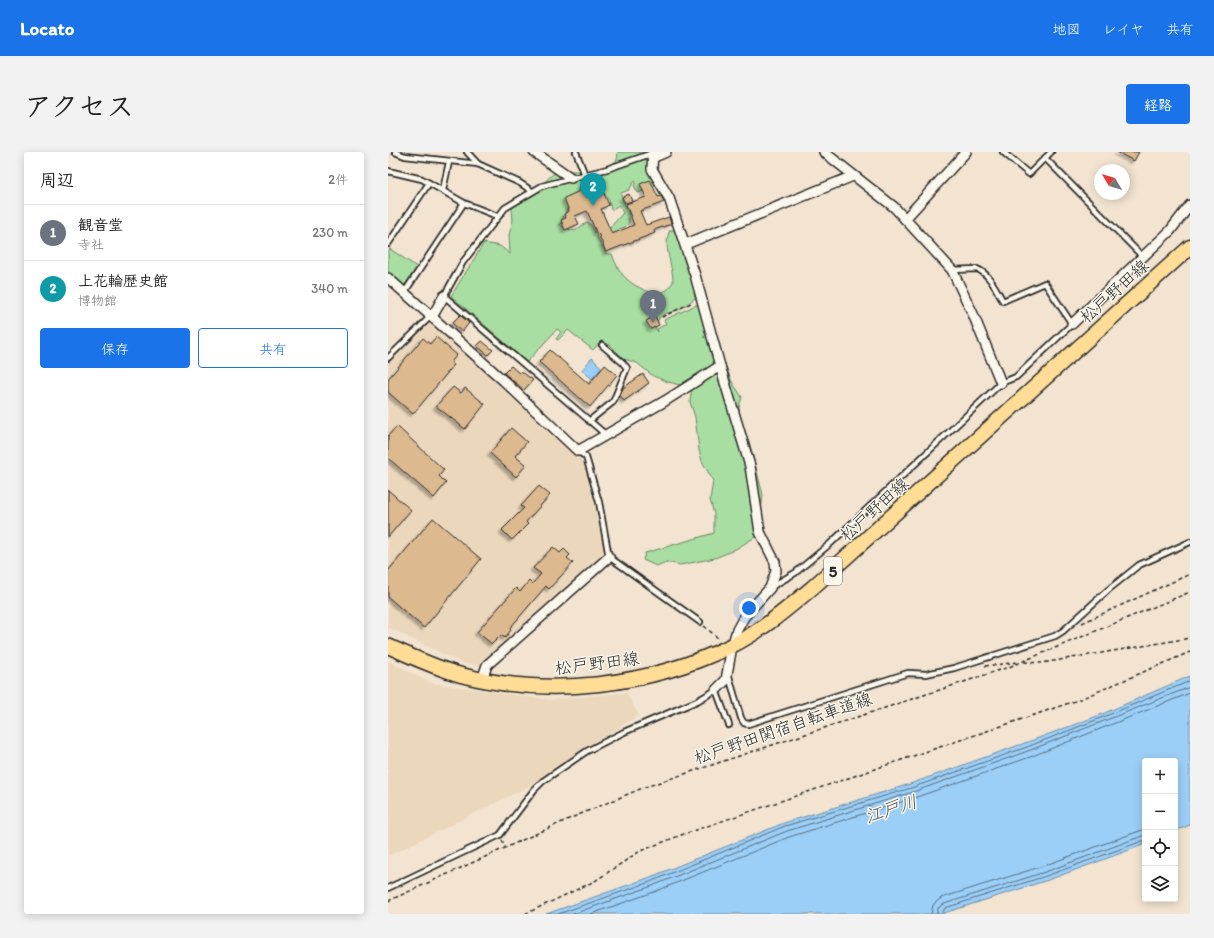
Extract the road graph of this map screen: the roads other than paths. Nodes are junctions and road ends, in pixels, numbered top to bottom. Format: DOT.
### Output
graph roads {
  1 [pos="395,152"];
  2 [pos="467,152"];
  3 [pos="534,152"];
  4 [pos="576,152"];
  5 [pos="666,152"];
  6 [pos="824,152"];
  7 [pos="966,152"];
  8 [pos="1003,152"];
  9 [pos="1051,152"];
  10 [pos="653,154"];
  11 [pos="1045,158"];
  12 [pos="449,162"];
  13 [pos="478,164"];
  14 [pos="388,171"];
  15 [pos="585,175"];
  16 [pos="852,176"];
  17 [pos="571,178"];
  18 [pos="429,183"];
  19 [pos="443,190"];
  20 [pos="532,191"];
  21 [pos="464,203"];
  22 [pos="1190,205"];
  23 [pos="497,216"];
  24 [pos="905,219"];
  25 [pos="388,244"];
  26 [pos="686,244"];
  27 [pos="1190,247"];
  28 [pos="1143,258"];
  29 [pos="952,270"];
  30 [pos="388,278"];
  31 [pos="404,293"];
  32 [pos="444,296"];
  33 [pos="431,317"];
  34 [pos="1072,324"];
  35 [pos="602,345"];
  36 [pos="388,358"];
  37 [pos="720,366"];
  38 [pos="1001,384"];
  39 [pos="589,421"];
  40 [pos="605,434"];
  41 [pos="578,452"];
  42 [pos="1190,542"];
  43 [pos="609,556"];
  44 [pos="770,588"];
  45 [pos="700,622"];
  46 [pos="388,646"];
  47 [pos="732,646"];
  48 [pos="728,673"];
  49 [pos="482,680"];
  50 [pos="716,690"];
  51 [pos="728,724"];
  52 [pos="389,885"];
  1 -- 12 [label="lane"];
  2 -- 13 [label="lane"];
  3 -- 17 [label="street"];
  4 -- 15 [label="lane"];
  5 -- 10 [label="street"];
  6 -- 16 [label="street"];
  7 -- 24 [label="street"];
  8 -- 11 [label="lane"];
  9 -- 11 [label="lane"];
  10 -- 15 [label="lane"];
  10 -- 26 [label="street"];
  11 -- 28 [label="lane"];
  12 -- 13 [label="lane"];
  12 -- 19 [label="lane"];
  13 -- 20 [label="lane"];
  14 -- 18 [label="lane"];
  15 -- 17 [label="lane"];
  16 -- 24 [label="street"];
  16 -- 26 [label="street"];
  17 -- 20 [label="lane"];
  18 -- 19 [label="lane"];
  18 -- 25 [label="lane"];
  19 -- 21 [label="lane"];
  20 -- 23 [label="lane"];
  21 -- 23 [label="lane"];
  21 -- 31 [label="lane"];
  22 -- 28 [label="street"];
  23 -- 32 [label="lane"];
  24 -- 29 [label="street"];
  26 -- 37 [label="street"];
  27 -- 47 [label="main road, 松戸野田線 / 5"];
  28 -- 34 [label="street"];
  29 -- 34 [label="lane"];
  29 -- 38 [label="street"];
  30 -- 31 [label="street"];
  31 -- 33 [label="street"];
  32 -- 33 [label="street"];
  32 -- 39 [label="lane"];
  33 -- 36 [label="lane"];
  33 -- 41 [label="street"];
  34 -- 38 [label="lane"];
  35 -- 39 [label="lane"];
  37 -- 40 [label="street"];
  37 -- 44 [label="street"];
  38 -- 44 [label="lane"];
  39 -- 40 [label="lane"];
  40 -- 41 [label="street"];
  41 -- 43 [label="lane"];
  42 -- 48 [label="lane"];
  43 -- 45 [label="lane"];
  43 -- 49 [label="street"];
  44 -- 47 [label="street"];
  46 -- 49 [label="main road, 松戸野田線 / 5"];
  47 -- 48 [label="street"];
  47 -- 49 [label="main road, 松戸野田線 / 5"];
  48 -- 50 [label="street"];
  50 -- 51 [label="lane"];
  50 -- 52 [label="lane"];
}
